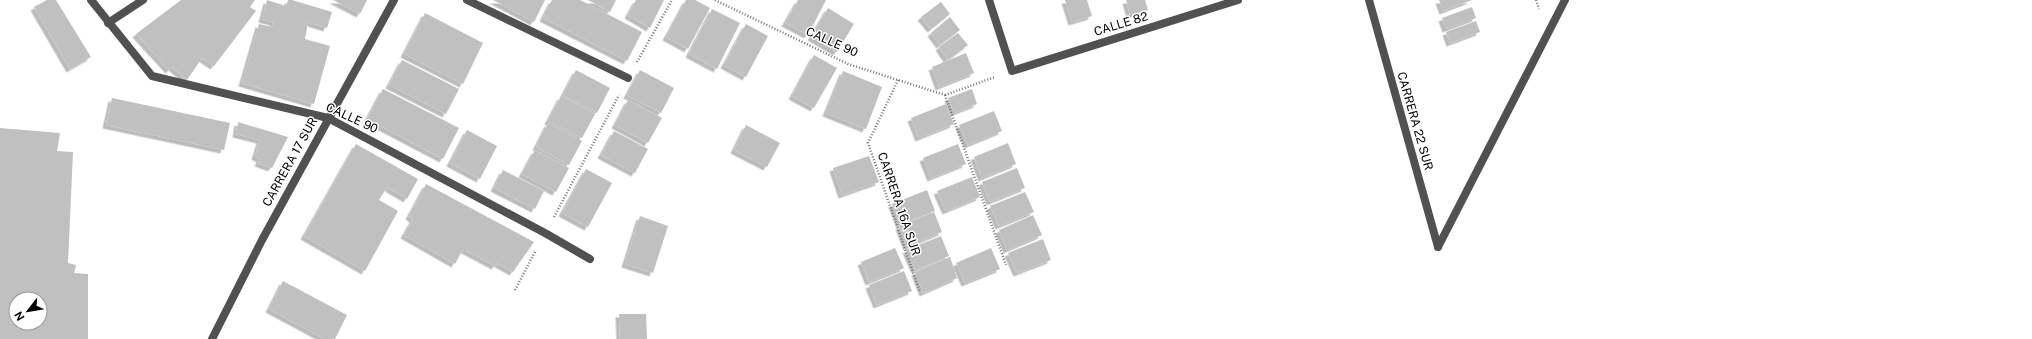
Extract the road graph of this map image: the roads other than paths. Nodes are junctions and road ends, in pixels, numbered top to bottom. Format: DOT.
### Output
graph roads {
  1 [pos="91,0"];
  2 [pos="143,0"];
  3 [pos="394,0"];
  4 [pos="467,0"];
  5 [pos="989,0"];
  6 [pos="1238,0"];
  7 [pos="1369,0"];
  8 [pos="1565,0"];
  9 [pos="108,23"];
  10 [pos="628,78"];
  11 [pos="328,118"];
  12 [pos="590,259"];
  13 [pos="212,339"];
  1 -- 9 [label="street, CALLE 90"];
  2 -- 9 [label="street"];
  3 -- 11 [label="street, CARRERA 17 SUR"];
  4 -- 10 [label="street"];
  5 -- 6 [label="street, CALLE 82"];
  7 -- 8 [label="street, CARRERA 22 SUR"];
  9 -- 11 [label="street, CALLE 90"];
  11 -- 12 [label="street, CALLE 90"];
  11 -- 13 [label="street, CARRERA 17 SUR"];
}
